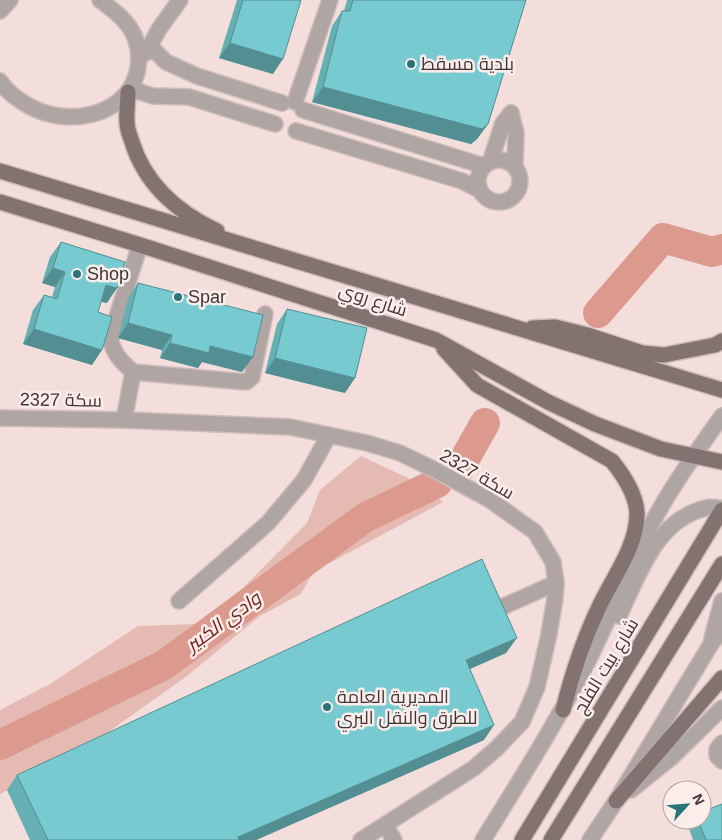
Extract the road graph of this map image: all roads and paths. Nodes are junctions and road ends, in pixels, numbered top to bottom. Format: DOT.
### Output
graph roads {
  1 [pos="10,0"];
  2 [pos="100,0"];
  3 [pos="180,0"];
  4 [pos="330,0"];
  5 [pos="0,11"];
  6 [pos="150,46"];
  7 [pos="139,66"];
  8 [pos="0,82"];
  9 [pos="130,90"];
  10 [pos="293,105"];
  11 [pos="275,124"];
  12 [pos="296,131"];
  13 [pos="487,164"];
  14 [pos="515,167"];
  15 [pos="0,171"];
  16 [pos="480,190"];
  17 [pos="0,202"];
  18 [pos="140,245"];
  19 [pos="256,250"];
  20 [pos="265,314"];
  21 [pos="520,328"];
  22 [pos="436,340"];
  23 [pos="722,341"];
  24 [pos="133,372"];
  25 [pos="722,390"];
  26 [pos="722,416"];
  27 [pos="0,418"];
  28 [pos="124,420"];
  29 [pos="329,435"];
  30 [pos="694,456"];
  31 [pos="722,462"];
  32 [pos="722,510"];
  33 [pos="722,564"];
  34 [pos="556,583"];
  35 [pos="179,601"];
  36 [pos="722,601"];
  37 [pos="493,610"];
  38 [pos="722,629"];
  39 [pos="711,644"];
  40 [pos="590,656"];
  41 [pos="722,678"];
  42 [pos="722,708"];
  43 [pos="563,710"];
  44 [pos="722,743"];
  45 [pos="722,761"];
  46 [pos="616,801"];
  47 [pos="385,826"];
  48 [pos="361,840"];
  49 [pos="394,840"];
  50 [pos="483,840"];
  51 [pos="522,840"];
  52 [pos="551,840"];
  53 [pos="590,840"];
  1 -- 5 [label="street"];
  2 -- 7 [label="street"];
  3 -- 6 [label="street"];
  4 -- 10 [label="street"];
  6 -- 7 [label="street"];
  6 -- 10 [label="street"];
  7 -- 9 [label="street"];
  8 -- 9 [label="street"];
  9 -- 11 [label="street"];
  9 -- 19 [label="main road"];
  10 -- 11 [label="street"];
  10 -- 12 [label="street"];
  10 -- 13 [label="street"];
  11 -- 12 [label="street"];
  12 -- 16 [label="street"];
  13 -- 14 [label="street"];
  13 -- 14 [label="street"];
  13 -- 16 [label="street"];
  14 -- 16 [label="street"];
  15 -- 19 [label="main road, شارع روي"];
  17 -- 18 [label="main road, شارع روي"];
  18 -- 22 [label="main road, شارع روي"];
  18 -- 24 [label="street"];
  19 -- 21 [label="main road, شارع روي"];
  20 -- 24 [label="street"];
  21 -- 23 [label="main road"];
  21 -- 25 [label="main road, شارع روي"];
  22 -- 30 [label="main road, شارع روي"];
  22 -- 43 [label="main road"];
  24 -- 28 [label="street"];
  26 -- 30 [label="street"];
  27 -- 28 [label="street, سكة 2327"];
  28 -- 29 [label="street, سكة 2327"];
  29 -- 34 [label="street, سكة 2327"];
  29 -- 35 [label="street"];
  30 -- 31 [label="main road, شارع روي"];
  30 -- 40 [label="street"];
  32 -- 40 [label="street"];
  32 -- 51 [label="main road, شارع بيت الفلج"];
  33 -- 52 [label="main road"];
  34 -- 37 [label="street"];
  34 -- 47 [label="street, سكة 2327"];
  36 -- 39 [label="street"];
  38 -- 39 [label="street"];
  39 -- 46 [label="street"];
  40 -- 43 [label="street"];
  41 -- 46 [label="main road"];
  42 -- 46 [label="street"];
  43 -- 50 [label="street"];
  44 -- 45 [label="street"];
  46 -- 53 [label="street"];
  47 -- 48 [label="street, سكة 2327"];
  47 -- 49 [label="street"];
}
